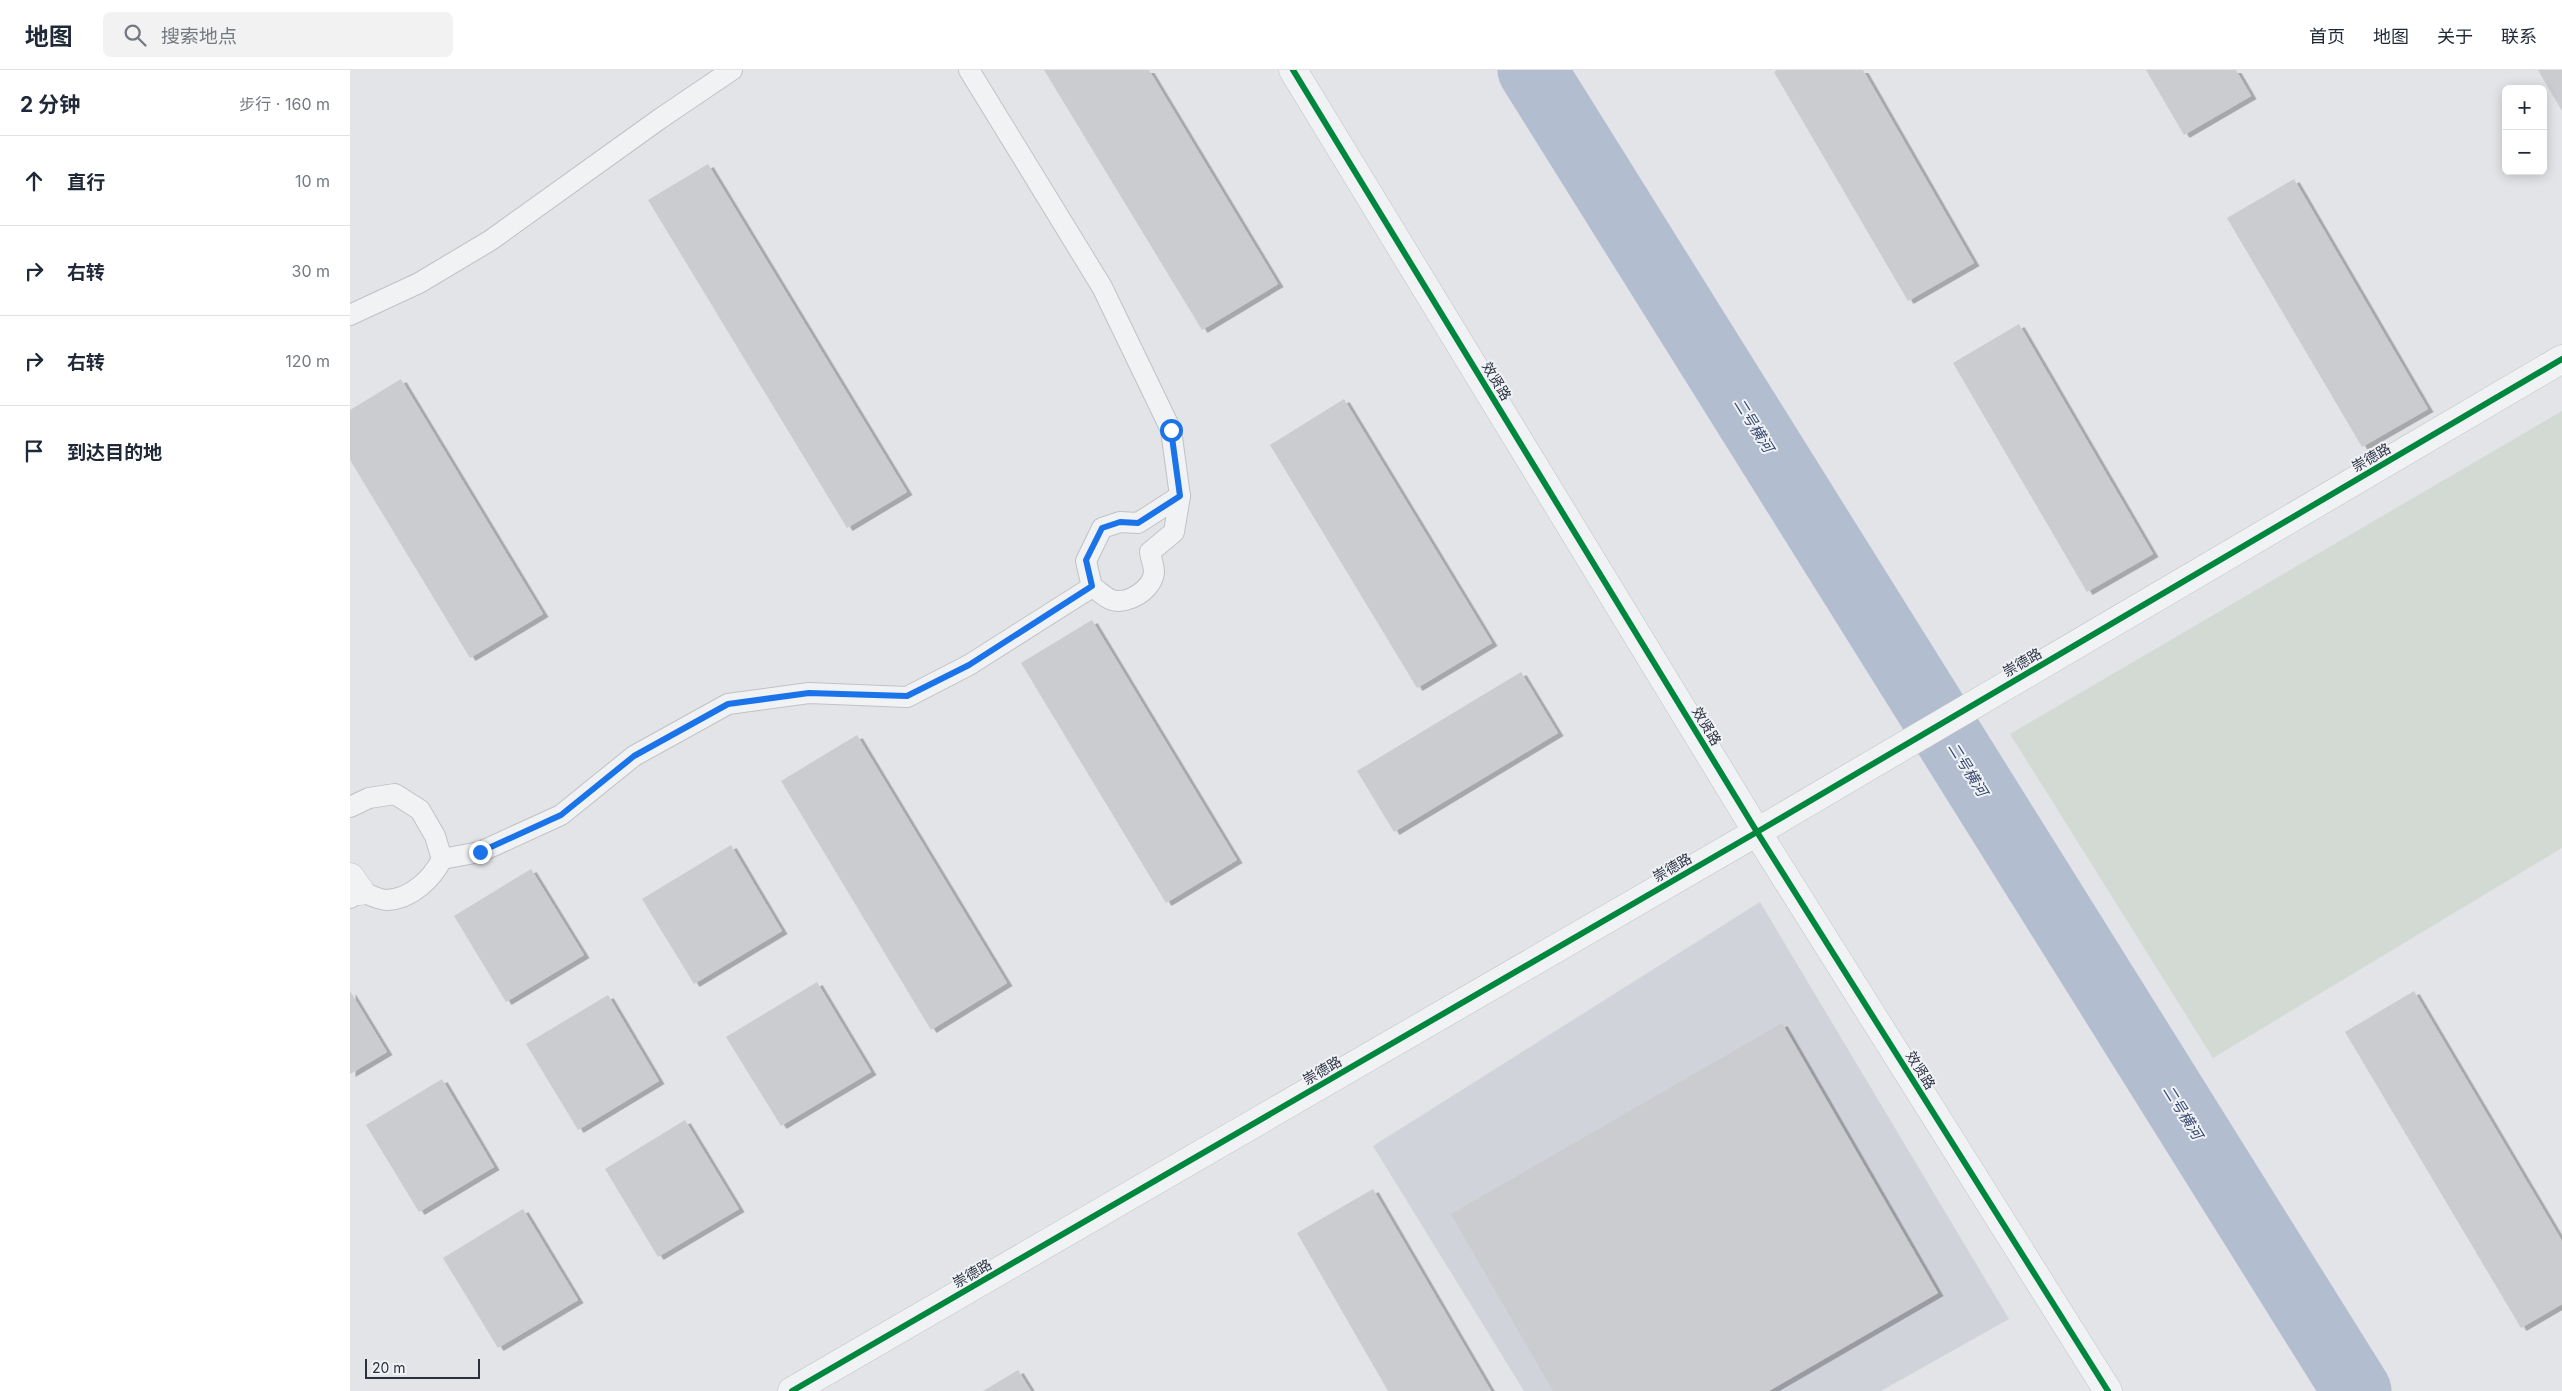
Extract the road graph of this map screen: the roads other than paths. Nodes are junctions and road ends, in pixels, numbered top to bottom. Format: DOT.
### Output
graph roads {
  1 [pos="732,70"];
  2 [pos="969,70"];
  3 [pos="1293,70"];
  4 [pos="350,315"];
  5 [pos="2562,359"];
  6 [pos="1180,496"];
  7 [pos="1092,586"];
  8 [pos="350,807"];
  9 [pos="1757,832"];
  10 [pos="442,859"];
  11 [pos="353,889"];
  12 [pos="792,1391"];
  13 [pos="2108,1391"];
  1 -- 4 [label="lane"];
  2 -- 6 [label="lane"];
  3 -- 9 [label="street, 效贤路"];
  5 -- 9 [label="street, 崇德路"];
  6 -- 7 [label="lane"];
  6 -- 7 [label="lane"];
  7 -- 10 [label="lane"];
  8 -- 10 [label="lane"];
  9 -- 12 [label="street, 崇德路"];
  9 -- 13 [label="street, 效贤路"];
  10 -- 11 [label="lane"];
}
